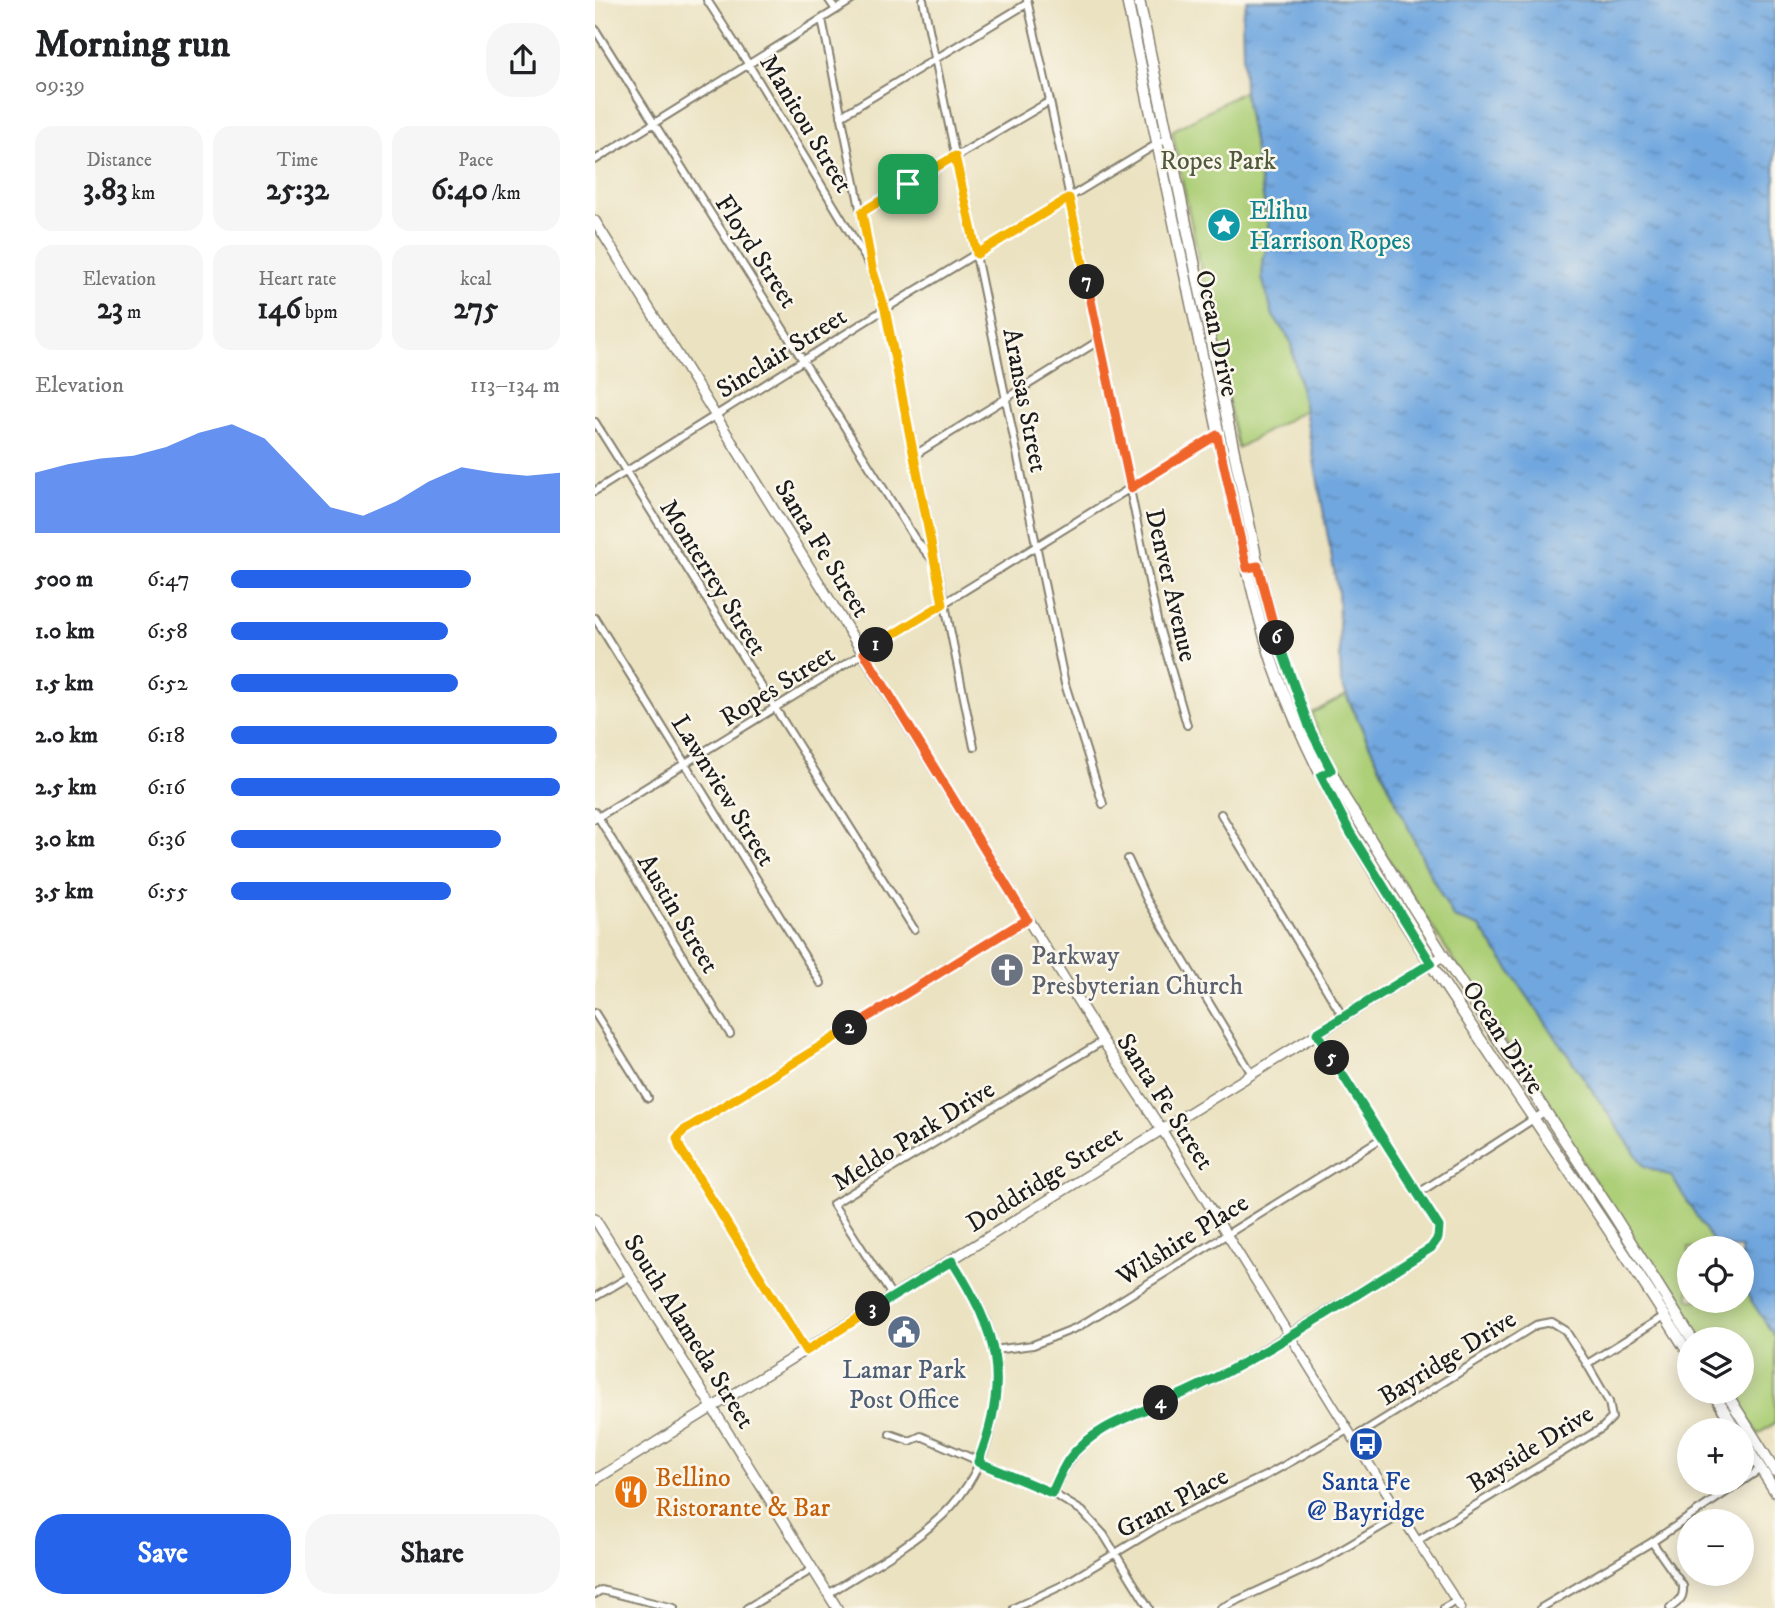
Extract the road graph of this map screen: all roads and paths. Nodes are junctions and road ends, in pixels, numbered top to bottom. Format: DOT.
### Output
graph roads {
  1 [pos="707,0"];
  2 [pos="829,0"];
  3 [pos="852,0"];
  4 [pos="923,0"];
  5 [pos="1139,1"];
  6 [pos="1027,2"];
  7 [pos="1127,2"];
  8 [pos="836,10"];
  9 [pos="822,19"];
  10 [pos="595,29"];
  11 [pos="936,59"];
  12 [pos="749,65"];
  13 [pos="1148,73"];
  14 [pos="1050,101"];
  15 [pos="841,116"];
  16 [pos="654,125"];
  17 [pos="1162,141"];
  18 [pos="955,156"];
  19 [pos="595,160"];
  20 [pos="1178,189"];
  21 [pos="1167,191"];
  22 [pos="1069,198"];
  23 [pos="862,212"];
  24 [pos="595,221"];
  25 [pos="977,254"];
  26 [pos="872,268"];
  27 [pos="1198,281"];
  28 [pos="1186,283"];
  29 [pos="885,309"];
  30 [pos="1100,340"];
  31 [pos="805,360"];
  32 [pos="1006,400"];
  33 [pos="717,415"];
  34 [pos="595,422"];
  35 [pos="1227,426"];
  36 [pos="1217,435"];
  37 [pos="913,456"];
  38 [pos="626,472"];
  39 [pos="1131,488"];
  40 [pos="595,491"];
  41 [pos="1243,528"];
  42 [pos="1035,545"];
  43 [pos="934,561"];
  44 [pos="1252,567"];
  45 [pos="943,604"];
  46 [pos="1268,607"];
  47 [pos="1257,610"];
  48 [pos="595,618"];
  49 [pos="1273,645"];
  50 [pos="864,653"];
  51 [pos="775,709"];
  52 [pos="1187,725"];
  53 [pos="974,747"];
  54 [pos="686,765"];
  55 [pos="1331,770"];
  56 [pos="1321,776"];
  57 [pos="1103,804"];
  58 [pos="1221,814"];
  59 [pos="596,816"];
  60 [pos="1128,859"];
  61 [pos="1027,919"];
  62 [pos="914,929"];
  63 [pos="1443,956"];
  64 [pos="1431,963"];
  65 [pos="821,983"];
  66 [pos="595,1013"];
  67 [pos="1343,1017"];
  68 [pos="1317,1033"];
  69 [pos="730,1034"];
  70 [pos="1103,1041"];
  71 [pos="1252,1074"];
  72 [pos="648,1098"];
  73 [pos="1546,1111"];
  74 [pos="1533,1119"];
  75 [pos="1162,1130"];
  76 [pos="1382,1138"];
  77 [pos="1581,1166"];
  78 [pos="1570,1174"];
  79 [pos="1417,1194"];
  80 [pos="1613,1214"];
  81 [pos="595,1219"];
  82 [pos="1601,1221"];
  83 [pos="1226,1235"];
  84 [pos="952,1261"];
  85 [pos="629,1277"];
  86 [pos="595,1297"];
  87 [pos="893,1297"];
  88 [pos="1670,1313"];
  89 [pos="1682,1327"];
  90 [pos="1677,1328"];
  91 [pos="1289,1336"];
  92 [pos="994,1350"];
  93 [pos="806,1351"];
  94 [pos="1587,1364"];
  95 [pos="1732,1404"];
  96 [pos="714,1408"];
  97 [pos="890,1434"];
  98 [pos="1351,1434"];
  99 [pos="1754,1452"];
  100 [pos="978,1462"];
  101 [pos="1768,1468"];
  102 [pos="595,1480"];
  103 [pos="1775,1492"];
  104 [pos="1052,1493"];
  105 [pos="1722,1495"];
  106 [pos="1401,1515"];
  107 [pos="1417,1541"];
  108 [pos="1651,1542"];
  109 [pos="1115,1555"];
  110 [pos="813,1569"];
  111 [pos="595,1594"];
  112 [pos="828,1594"];
  113 [pos="1459,1604"];
  114 [pos="1547,1607"];
  115 [pos="674,1608"];
  116 [pos="747,1608"];
  117 [pos="837,1608"];
  118 [pos="1014,1608"];
  119 [pos="1149,1608"];
  120 [pos="1221,1608"];
  121 [pos="1444,1608"];
  122 [pos="1670,1608"];
  1 -- 12 [label="street, Manitou Street"];
  2 -- 8 [label="street"];
  3 -- 8 [label="street"];
  4 -- 11 [label="street, Aransas Street"];
  5 -- 7 [label="main road"];
  5 -- 13 [label="main road, Ocean Drive"];
  6 -- 11 [label="street"];
  6 -- 14 [label="street, Denver Avenue"];
  7 -- 13 [label="main road, Ocean Drive"];
  8 -- 9 [label="street"];
  9 -- 12 [label="street"];
  9 -- 15 [label="street"];
  10 -- 16 [label="street, Floyd Street"];
  11 -- 15 [label="street"];
  11 -- 18 [label="street, Aransas Street"];
  12 -- 16 [label="street"];
  12 -- 26 [label="street, Manitou Street"];
  13 -- 17 [label="main road, Ocean Drive"];
  14 -- 18 [label="street"];
  14 -- 22 [label="street, Denver Avenue"];
  15 -- 23 [label="street"];
  16 -- 19 [label="street"];
  16 -- 31 [label="street, Floyd Street"];
  17 -- 20 [label="main road, Ocean Drive"];
  17 -- 21 [label="main road, Ocean Drive"];
  17 -- 22 [label="street, Sinclair Street"];
  18 -- 23 [label="street"];
  18 -- 25 [label="street, Aransas Street"];
  20 -- 21 [label="main road"];
  20 -- 27 [label="main road, Ocean Drive"];
  21 -- 28 [label="main road, Ocean Drive"];
  22 -- 25 [label="street, Sinclair Street"];
  22 -- 30 [label="street, Denver Avenue"];
  23 -- 26 [label="street"];
  24 -- 33 [label="main road, Santa Fe Street"];
  25 -- 29 [label="street, Sinclair Street"];
  25 -- 32 [label="street, Aransas Street"];
  26 -- 29 [label="street"];
  27 -- 28 [label="main road"];
  27 -- 35 [label="main road, Ocean Drive"];
  28 -- 36 [label="main road, Ocean Drive"];
  29 -- 31 [label="street, Sinclair Street"];
  29 -- 37 [label="street"];
  30 -- 32 [label="street"];
  30 -- 39 [label="street, Denver Avenue"];
  31 -- 33 [label="street, Sinclair Street"];
  31 -- 43 [label="street, Floyd Street"];
  32 -- 37 [label="street"];
  32 -- 42 [label="street, Aransas Street"];
  33 -- 38 [label="street, Sinclair Street"];
  33 -- 50 [label="main road, Santa Fe Street"];
  34 -- 38 [label="street, Monterrey Street"];
  35 -- 36 [label="street, Ropes Street"];
  35 -- 41 [label="main road, Ocean Drive"];
  36 -- 39 [label="street, Ropes Street"];
  36 -- 41 [label="main road, Ocean Drive"];
  37 -- 43 [label="street"];
  38 -- 40 [label="street, Sinclair Street"];
  38 -- 51 [label="street, Monterrey Street"];
  39 -- 42 [label="street, Ropes Street"];
  39 -- 52 [label="street, Denver Avenue"];
  41 -- 44 [label="main road, Ocean Drive"];
  42 -- 45 [label="street, Ropes Street"];
  42 -- 57 [label="street, Aransas Street"];
  43 -- 45 [label="street"];
  44 -- 46 [label="main road, Ocean Drive"];
  44 -- 47 [label="main road, Ocean Drive"];
  45 -- 50 [label="street, Ropes Street"];
  45 -- 53 [label="street"];
  46 -- 47 [label="main road"];
  46 -- 49 [label="main road, Ocean Drive"];
  47 -- 49 [label="main road, Ocean Drive"];
  48 -- 54 [label="street, Lawnview Street"];
  49 -- 55 [label="main road, Ocean Drive"];
  49 -- 56 [label="main road, Ocean Drive"];
  50 -- 51 [label="street, Ropes Street"];
  50 -- 61 [label="main road, Santa Fe Street"];
  51 -- 54 [label="street, Ropes Street"];
  51 -- 62 [label="street, Monterrey Street"];
  54 -- 59 [label="street, Ropes Street"];
  54 -- 65 [label="street, Lawnview Street"];
  55 -- 56 [label="main road"];
  55 -- 63 [label="main road, Ocean Drive"];
  56 -- 64 [label="main road, Ocean Drive"];
  58 -- 67 [label="street"];
  59 -- 69 [label="street, Austin Street"];
  60 -- 71 [label="street"];
  61 -- 70 [label="main road, Santa Fe Street"];
  61 -- 93 [label="street"];
  63 -- 64 [label="main road, Doddridge Street"];
  63 -- 73 [label="main road, Ocean Drive"];
  64 -- 67 [label="main road, Doddridge Street"];
  64 -- 74 [label="main road, Ocean Drive"];
  66 -- 72 [label="street"];
  67 -- 68 [label="main road, Doddridge Street"];
  68 -- 71 [label="main road, Doddridge Street"];
  68 -- 76 [label="street"];
  70 -- 75 [label="main road, Santa Fe Street"];
  70 -- 87 [label="street, Meldo Park Drive"];
  71 -- 75 [label="main road, Doddridge Street"];
  73 -- 74 [label="street"];
  73 -- 77 [label="main road, Ocean Drive"];
  74 -- 78 [label="main road, Ocean Drive"];
  74 -- 79 [label="street"];
  75 -- 83 [label="street, Santa Fe Street"];
  75 -- 84 [label="main road, Doddridge Street"];
  76 -- 79 [label="street"];
  76 -- 83 [label="street, Wilshire Place"];
  77 -- 78 [label="main road"];
  77 -- 80 [label="main road, Ocean Drive"];
  78 -- 82 [label="main road, Ocean Drive"];
  79 -- 91 [label="street"];
  80 -- 82 [label="main road"];
  80 -- 88 [label="main road, Ocean Drive"];
  81 -- 85 [label="main road, South Alameda Street"];
  82 -- 88 [label="main road, Ocean Drive"];
  83 -- 91 [label="street, Santa Fe Street"];
  83 -- 92 [label="street, Wilshire Place"];
  84 -- 87 [label="main road, Doddridge Street"];
  84 -- 92 [label="street"];
  85 -- 86 [label="street"];
  85 -- 96 [label="main road, South Alameda Street"];
  87 -- 93 [label="main road, Doddridge Street"];
  88 -- 89 [label="main road, Ocean Drive"];
  88 -- 90 [label="main road, Ocean Drive"];
  88 -- 94 [label="street"];
  91 -- 98 [label="street, Santa Fe Street"];
  91 -- 104 [label="street"];
  92 -- 100 [label="street"];
  93 -- 96 [label="main road, Doddridge Street"];
  94 -- 98 [label="street, Bayridge Drive"];
  94 -- 107 [label="street, Bayside Drive"];
  95 -- 101 [label="main road"];
  96 -- 102 [label="main road, Doddridge Street"];
  96 -- 110 [label="main road, South Alameda Street"];
  97 -- 100 [label="street"];
  98 -- 106 [label="street, Santa Fe Street"];
  98 -- 109 [label="street, Grant Place"];
  99 -- 101 [label="main road"];
  100 -- 104 [label="street"];
  100 -- 112 [label="street"];
  101 -- 103 [label="main road"];
  104 -- 109 [label="street"];
  105 -- 108 [label="street"];
  106 -- 107 [label="street, Santa Fe Street"];
  106 -- 120 [label="street"];
  107 -- 113 [label="street, Santa Fe Street"];
  108 -- 114 [label="street"];
  108 -- 122 [label="street"];
  109 -- 118 [label="street, Grant Place"];
  109 -- 119 [label="street"];
  110 -- 112 [label="main road, South Alameda Street"];
  110 -- 116 [label="street"];
  111 -- 115 [label="street"];
  112 -- 117 [label="main road, South Alameda Street"];
  113 -- 121 [label="street"];
}
